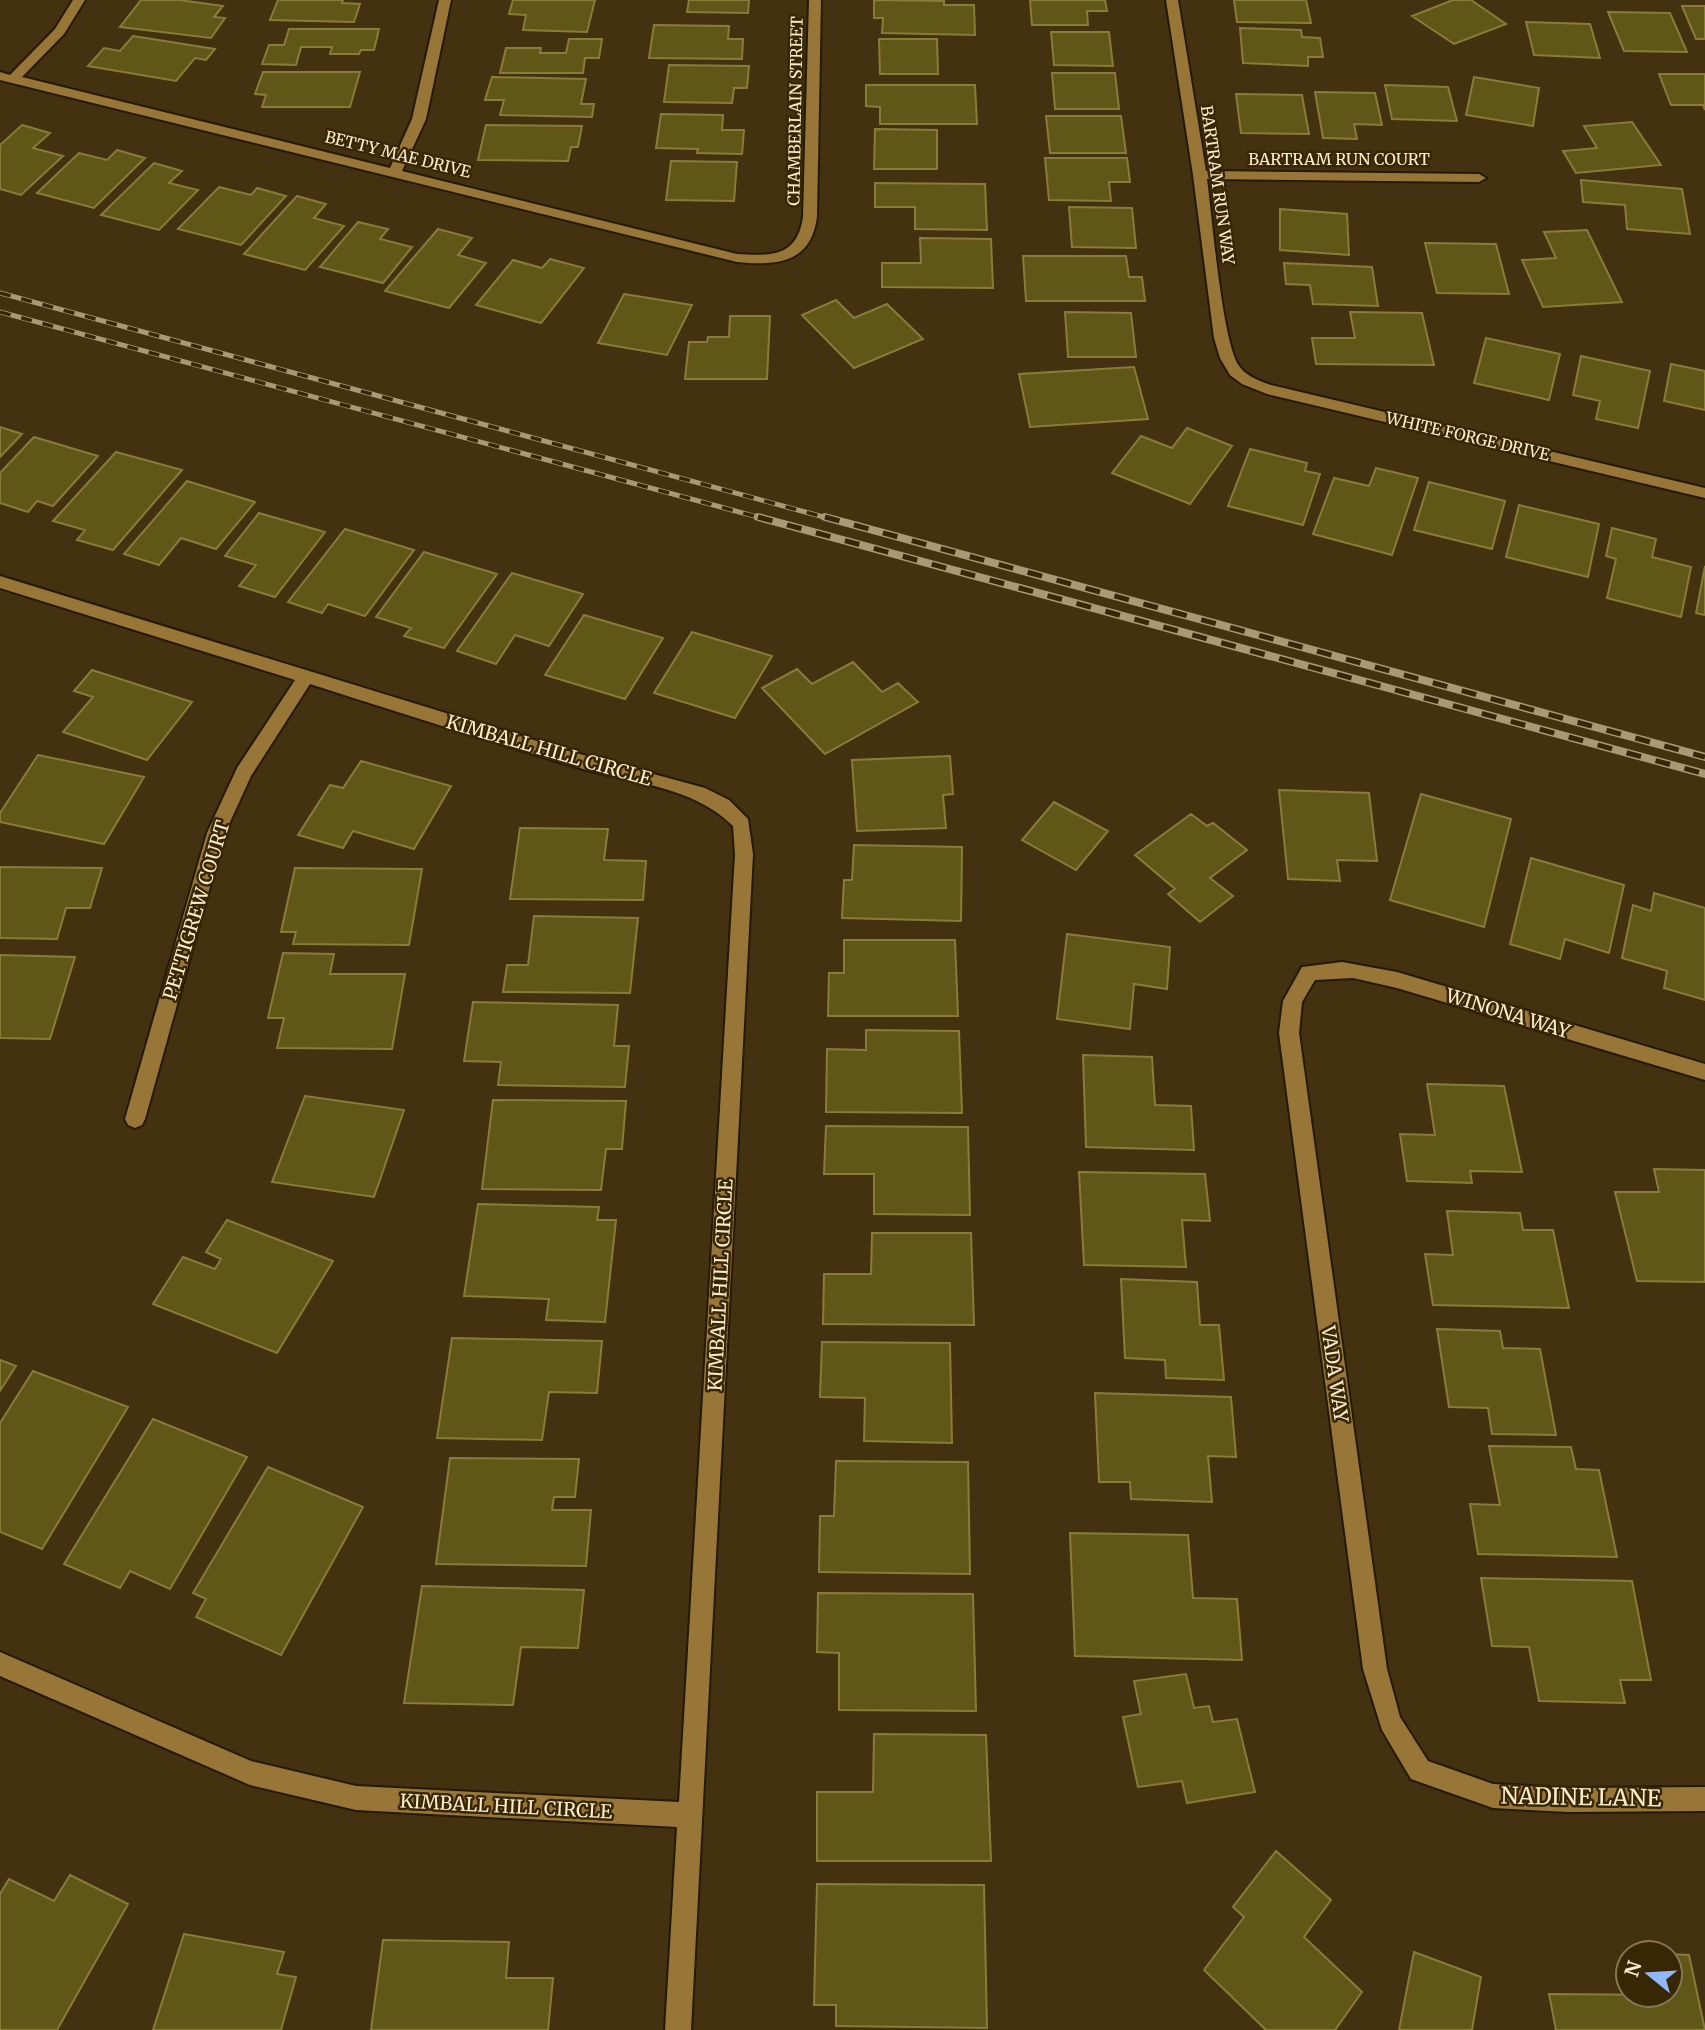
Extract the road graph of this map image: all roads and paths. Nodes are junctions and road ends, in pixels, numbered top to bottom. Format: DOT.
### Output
graph roads {
  1 [pos="79,0"];
  2 [pos="445,0"];
  3 [pos="815,0"];
  4 [pos="1172,0"];
  5 [pos="7,77"];
  6 [pos="394,171"];
  7 [pos="1200,175"];
  8 [pos="1479,178"];
  9 [pos="787,255"];
  10 [pos="1234,373"];
  11 [pos="1705,493"];
  12 [pos="0,582"];
  13 [pos="305,678"];
  14 [pos="1309,973"];
  15 [pos="1705,1072"];
  16 [pos="135,1119"];
  17 [pos="0,1664"];
  18 [pos="1420,1770"];
  19 [pos="1705,1799"];
  20 [pos="690,1815"];
  21 [pos="678,2030"];
  1 -- 5 [label="street"];
  2 -- 6 [label="street"];
  3 -- 9 [label="street, CHAMBERLAIN STREET"];
  4 -- 7 [label="street, BARTRAM RUN WAY"];
  5 -- 6 [label="street, BETTY MAE DRIVE"];
  6 -- 9 [label="street, BETTY MAE DRIVE"];
  7 -- 8 [label="street, BARTRAM RUN COURT"];
  7 -- 10 [label="street, BARTRAM RUN WAY"];
  10 -- 11 [label="street, WHITE FORGE DRIVE"];
  12 -- 13 [label="street, KIMBALL HILL CIRCLE"];
  13 -- 16 [label="street, PETTIGREW COURT"];
  13 -- 20 [label="street, KIMBALL HILL CIRCLE"];
  14 -- 15 [label="street, WINONA WAY"];
  14 -- 18 [label="street, VADA WAY"];
  17 -- 20 [label="street, KIMBALL HILL CIRCLE"];
  18 -- 19 [label="street, NADINE LANE"];
  20 -- 21 [label="street"];
}
